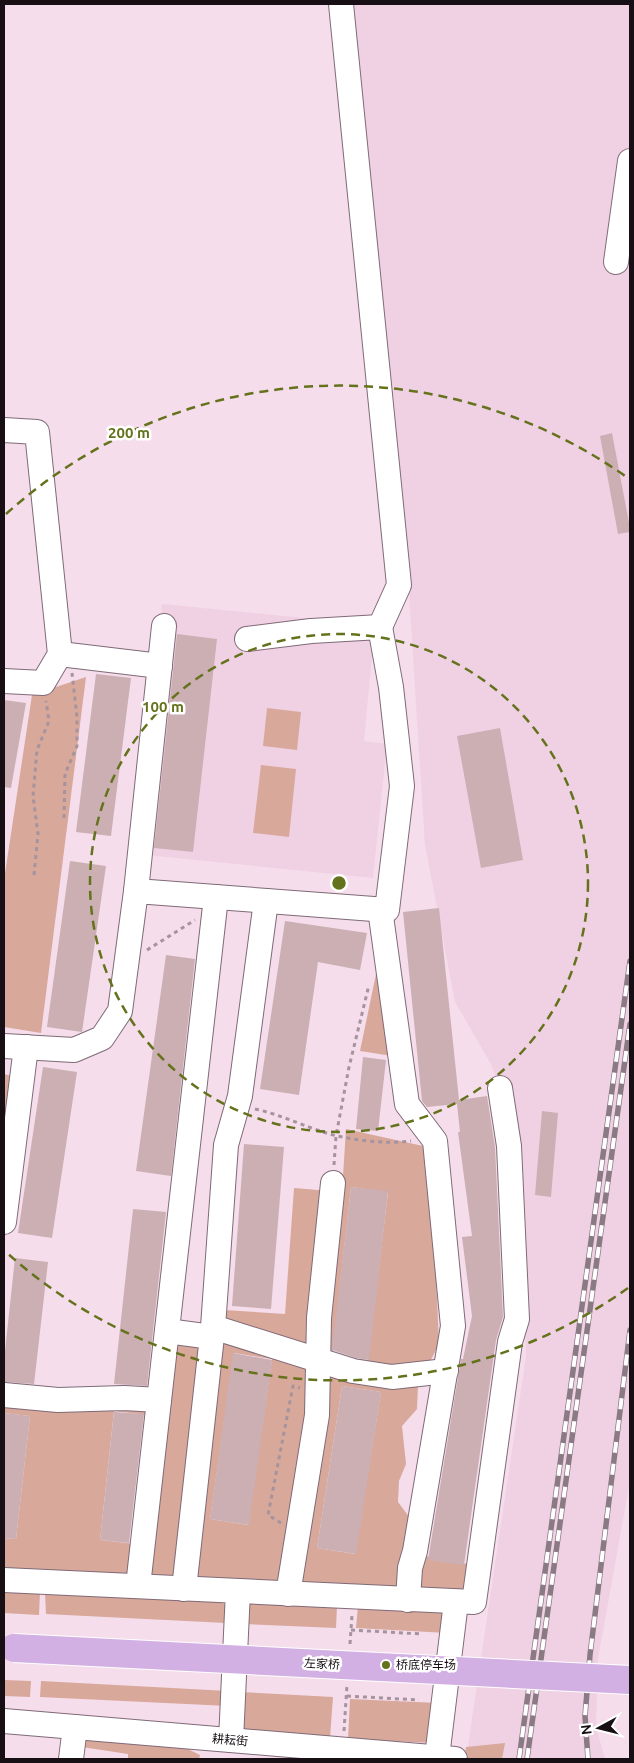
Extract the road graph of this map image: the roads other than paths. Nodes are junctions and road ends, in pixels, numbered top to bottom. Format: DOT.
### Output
graph roads {
  1 [pos="341,4"];
  2 [pos="630,161"];
  3 [pos="616,262"];
  4 [pos="4,430"];
  5 [pos="164,626"];
  6 [pos="380,627"];
  7 [pos="246,639"];
  8 [pos="65,655"];
  9 [pos="160,666"];
  10 [pos="4,681"];
  11 [pos="136,891"];
  12 [pos="216,897"];
  13 [pos="266,901"];
  14 [pos="380,909"];
  15 [pos="15,1046"];
  16 [pos="500,1088"];
  17 [pos="333,1183"];
  18 [pos="4,1222"];
  19 [pos="167,1331"];
  20 [pos="213,1332"];
  21 [pos="318,1361"];
  22 [pos="446,1371"];
  23 [pos="4,1395"];
  24 [pos="159,1400"];
  25 [pos="4,1580"];
  26 [pos="138,1586"];
  27 [pos="184,1589"];
  28 [pos="238,1592"];
  29 [pos="288,1594"];
  30 [pos="408,1600"];
  31 [pos="465,1602"];
  32 [pos="14,1648"];
  33 [pos="630,1680"];
  34 [pos="4,1721"];
  35 [pos="75,1727"];
  36 [pos="229,1748"];
  37 [pos="384,1756"];
  38 [pos="446,1758"];
  39 [pos="71,1759"];
  1 -- 6 [label="street"];
  2 -- 3 [label="street"];
  4 -- 8 [label="street"];
  5 -- 9 [label="street"];
  6 -- 7 [label="street"];
  6 -- 14 [label="street"];
  8 -- 9 [label="street"];
  8 -- 10 [label="street"];
  9 -- 11 [label="street"];
  11 -- 12 [label="street"];
  11 -- 15 [label="street"];
  12 -- 13 [label="street"];
  12 -- 19 [label="street"];
  13 -- 14 [label="street"];
  13 -- 20 [label="street"];
  14 -- 22 [label="street"];
  15 -- 18 [label="street"];
  16 -- 31 [label="street"];
  17 -- 21 [label="street"];
  19 -- 20 [label="street"];
  19 -- 24 [label="street"];
  20 -- 21 [label="street"];
  20 -- 27 [label="street"];
  21 -- 22 [label="street"];
  21 -- 29 [label="street"];
  22 -- 30 [label="street"];
  23 -- 24 [label="street"];
  24 -- 26 [label="street"];
  25 -- 26 [label="street"];
  26 -- 27 [label="street"];
  27 -- 28 [label="street"];
  28 -- 29 [label="street"];
  28 -- 36 [label="street"];
  29 -- 30 [label="street"];
  30 -- 31 [label="street"];
  31 -- 38 [label="street"];
  32 -- 33 [label="main road, 左家桥, bridge"];
  34 -- 35 [label="street, 耕耘街"];
  35 -- 36 [label="street, 耕耘街"];
  35 -- 39 [label="street"];
  36 -- 37 [label="street, 耕耘街"];
  37 -- 38 [label="street, 耕耘街"];
}
